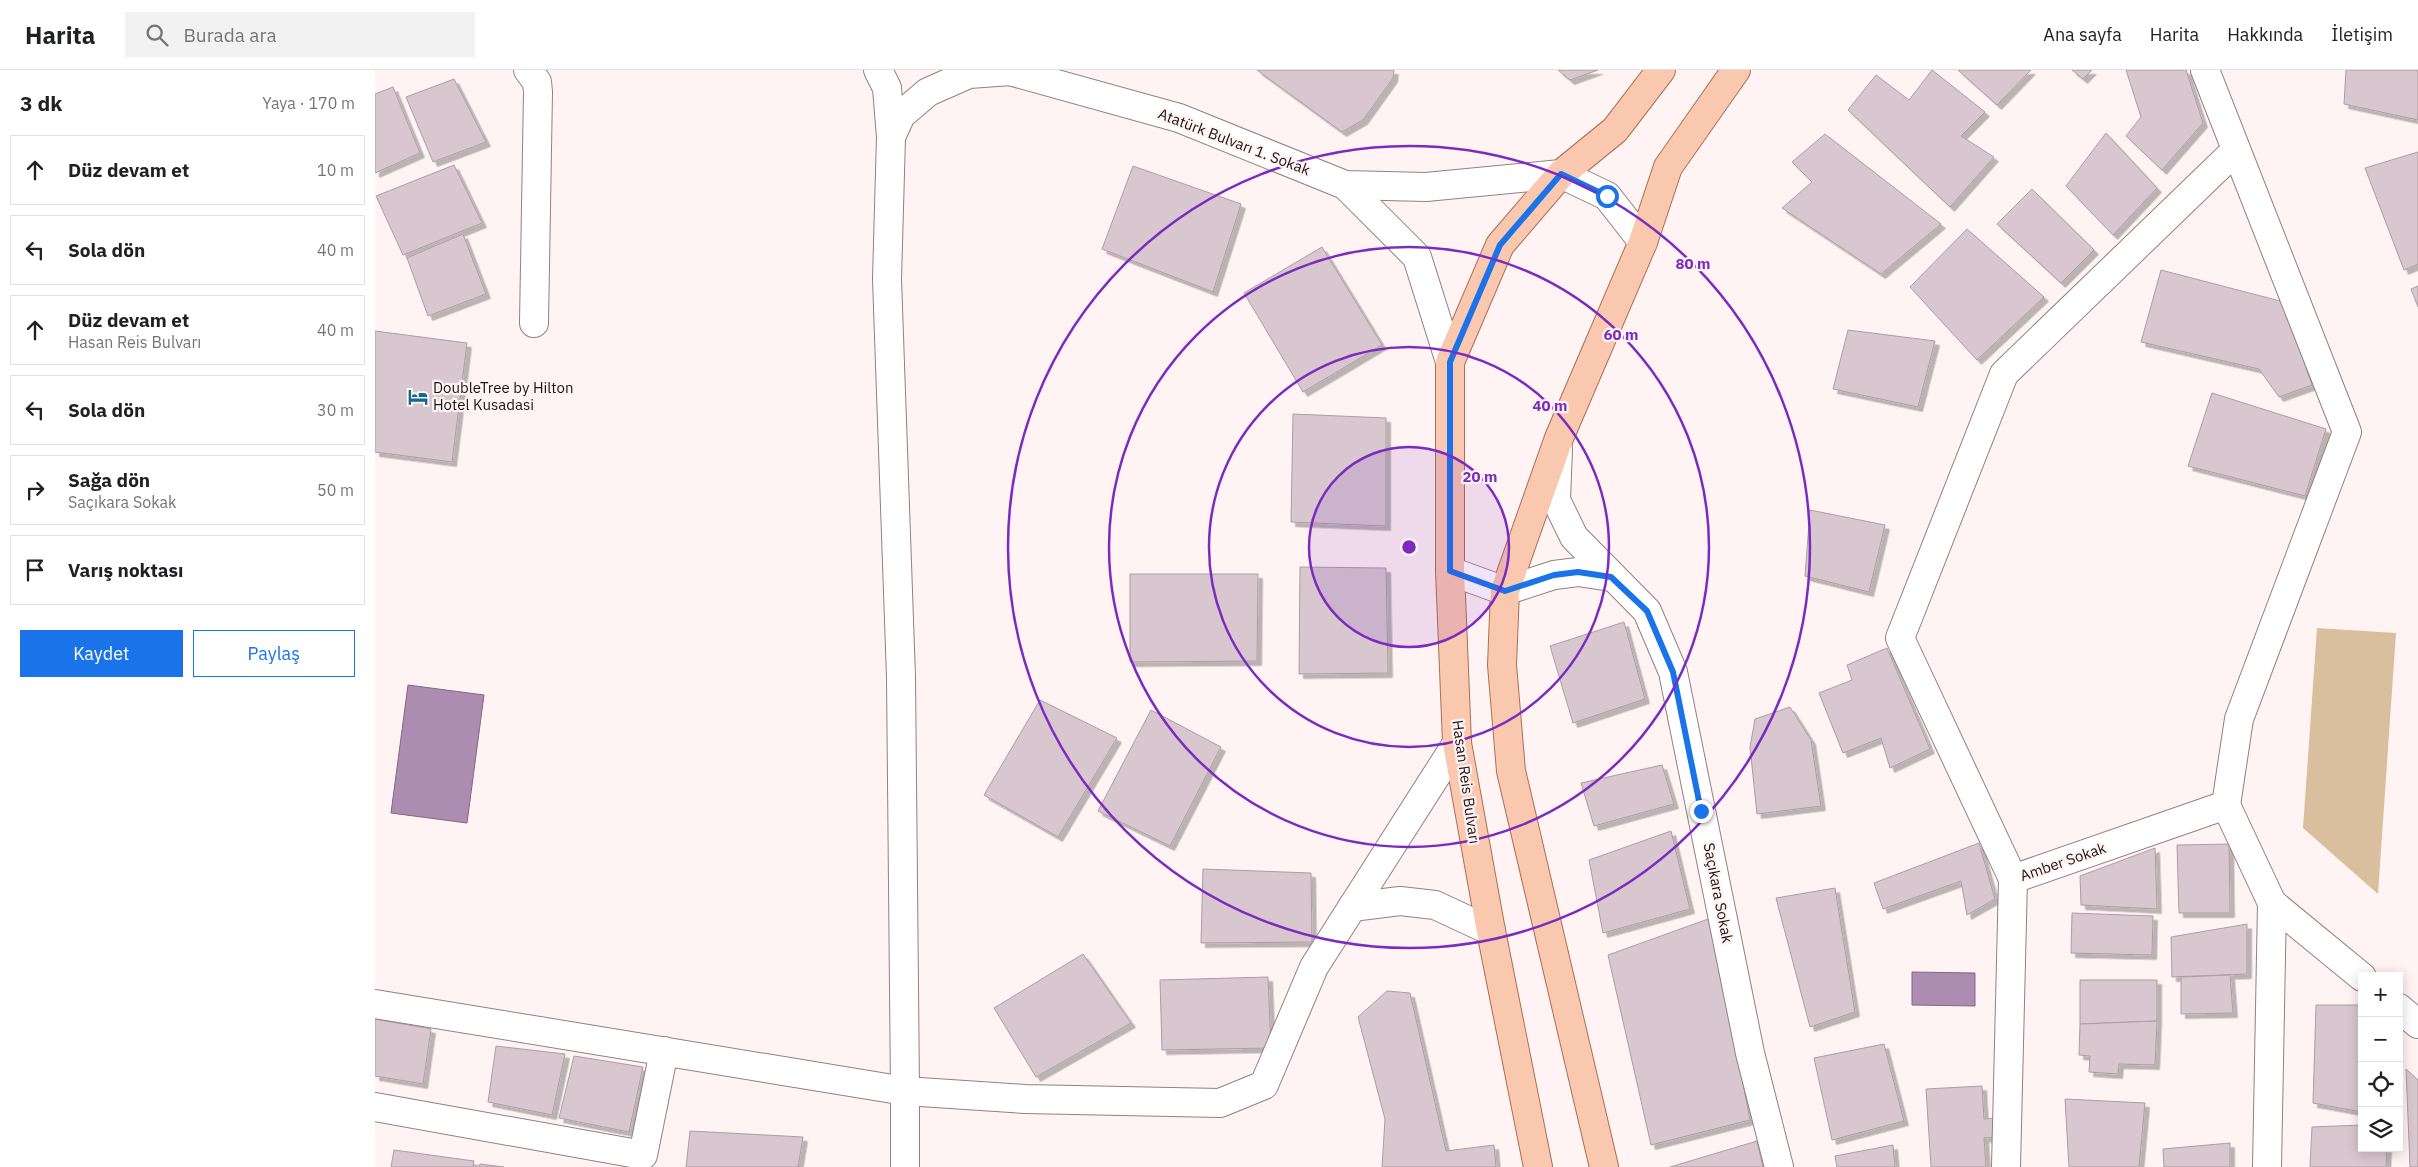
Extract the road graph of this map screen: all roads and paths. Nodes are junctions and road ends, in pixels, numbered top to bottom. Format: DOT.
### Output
graph roads {
  1 [pos="528,70"];
  2 [pos="878,70"];
  3 [pos="1661,70"];
  4 [pos="1736,70"];
  5 [pos="2205,70"];
  6 [pos="1008,71"];
  7 [pos="891,137"];
  8 [pos="2236,150"];
  9 [pos="1561,174"];
  10 [pos="1345,185"];
  11 [pos="1643,242"];
  12 [pos="534,322"];
  13 [pos="1450,362"];
  14 [pos="1559,438"];
  15 [pos="1450,571"];
  16 [pos="1611,577"];
  17 [pos="1505,591"];
  18 [pos="1457,743"];
  19 [pos="2226,805"];
  20 [pos="2013,879"];
  21 [pos="2272,903"];
  22 [pos="1352,907"];
  23 [pos="1491,931"];
  24 [pos="2358,974"];
  25 [pos="375,1004"];
  26 [pos="2403,1011"];
  27 [pos="2418,1024"];
  28 [pos="663,1051"];
  29 [pos="905,1091"];
  30 [pos="375,1107"];
  31 [pos="905,1167"];
  32 [pos="1538,1167"];
  33 [pos="1604,1167"];
  34 [pos="1779,1167"];
  35 [pos="2006,1167"];
  36 [pos="2267,1167"];
  1 -- 12 [label="street"];
  2 -- 7 [label="street"];
  3 -- 9 [label="main road"];
  4 -- 11 [label="main road"];
  5 -- 8 [label="street"];
  6 -- 7 [label="street, Atatürk Bulvarı 1. Sokak"];
  6 -- 10 [label="street, Atatürk Bulvarı 1. Sokak"];
  7 -- 29 [label="street"];
  8 -- 19 [label="street"];
  8 -- 20 [label="street"];
  9 -- 10 [label="street"];
  9 -- 11 [label="street"];
  9 -- 13 [label="main road"];
  10 -- 13 [label="street"];
  11 -- 14 [label="main road"];
  13 -- 15 [label="main road, Hasan Reis Bulvarı"];
  14 -- 16 [label="street, Saçıkara Sokak"];
  14 -- 17 [label="main road"];
  15 -- 17 [label="street"];
  15 -- 18 [label="main road, Hasan Reis Bulvarı"];
  16 -- 17 [label="street"];
  16 -- 34 [label="street, Saçıkara Sokak"];
  17 -- 33 [label="main road"];
  18 -- 22 [label="street"];
  18 -- 23 [label="main road, Hasan Reis Bulvarı"];
  19 -- 20 [label="street, Amber Sokak"];
  19 -- 21 [label="street"];
  20 -- 35 [label="street, Amber Sokak"];
  21 -- 24 [label="street"];
  21 -- 36 [label="street"];
  22 -- 23 [label="street"];
  22 -- 29 [label="street"];
  23 -- 32 [label="main road, Hasan Reis Bulvarı"];
  25 -- 28 [label="street"];
  26 -- 27 [label="street"];
  28 -- 29 [label="street"];
  28 -- 30 [label="street"];
  29 -- 31 [label="street"];
}
